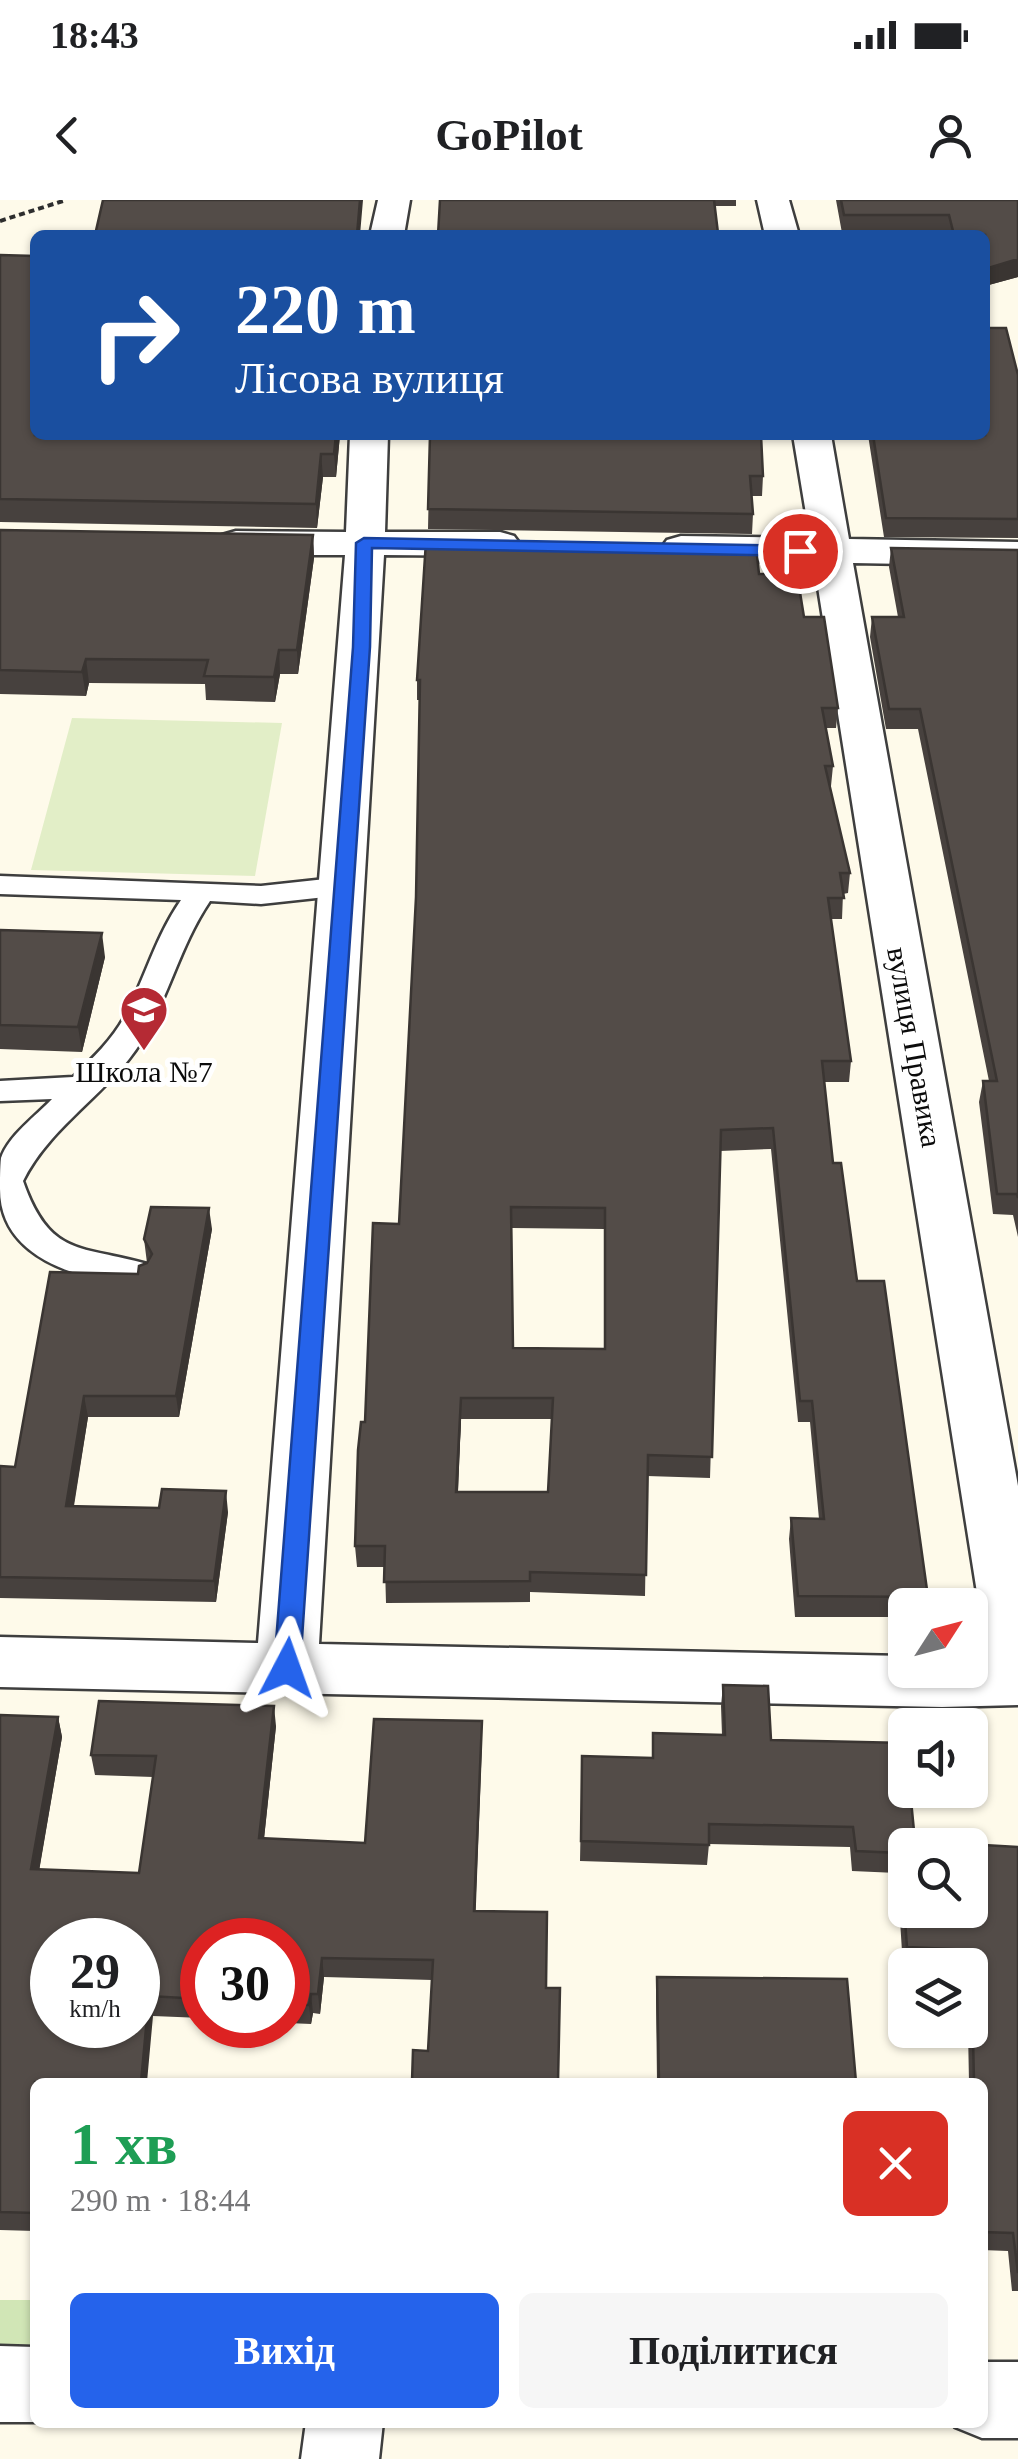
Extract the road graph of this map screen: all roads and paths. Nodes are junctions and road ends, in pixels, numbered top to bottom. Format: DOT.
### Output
graph roads {
  1 [pos="66,200"];
  2 [pos="394,200"];
  3 [pos="773,200"];
  4 [pos="0,222"];
  5 [pos="388,230"];
  6 [pos="781,230"];
  7 [pos="370,440"];
  8 [pos="813,440"];
  9 [pos="208,542"];
  10 [pos="364,543"];
  11 [pos="543,545"];
  12 [pos="642,547"];
  13 [pos="832,551"];
  14 [pos="1018,554"];
  15 [pos="0,885"];
  16 [pos="344,886"];
  17 [pos="201,892"];
  18 [pos="82,1087"];
  19 [pos="0,1091"];
  20 [pos="135,1274"];
  21 [pos="1018,1658"];
  22 [pos="0,1662"];
  23 [pos="287,1668"];
  24 [pos="1018,1680"];
  25 [pos="0,2384"];
  26 [pos="30,2385"];
  27 [pos="988,2400"];
  28 [pos="1018,2400"];
  29 [pos="344,2428"];
  30 [pos="340,2459"];
  1 -- 4 [label="path"];
  2 -- 5 [label="street"];
  3 -- 6 [label="street"];
  7 -- 10 [label="street"];
  8 -- 13 [label="street, вулиця Правика"];
  9 -- 10 [label="street"];
  10 -- 11 [label="street"];
  10 -- 16 [label="street"];
  12 -- 13 [label="street"];
  13 -- 14 [label="street"];
  13 -- 21 [label="street, вулиця Правика"];
  15 -- 17 [label="lane"];
  16 -- 17 [label="lane"];
  16 -- 23 [label="street"];
  17 -- 18 [label="lane"];
  18 -- 19 [label="lane"];
  18 -- 20 [label="lane"];
  22 -- 23 [label="street"];
  23 -- 24 [label="street"];
  25 -- 26 [label="street"];
  27 -- 28 [label="street"];
  29 -- 30 [label="street"];
}
